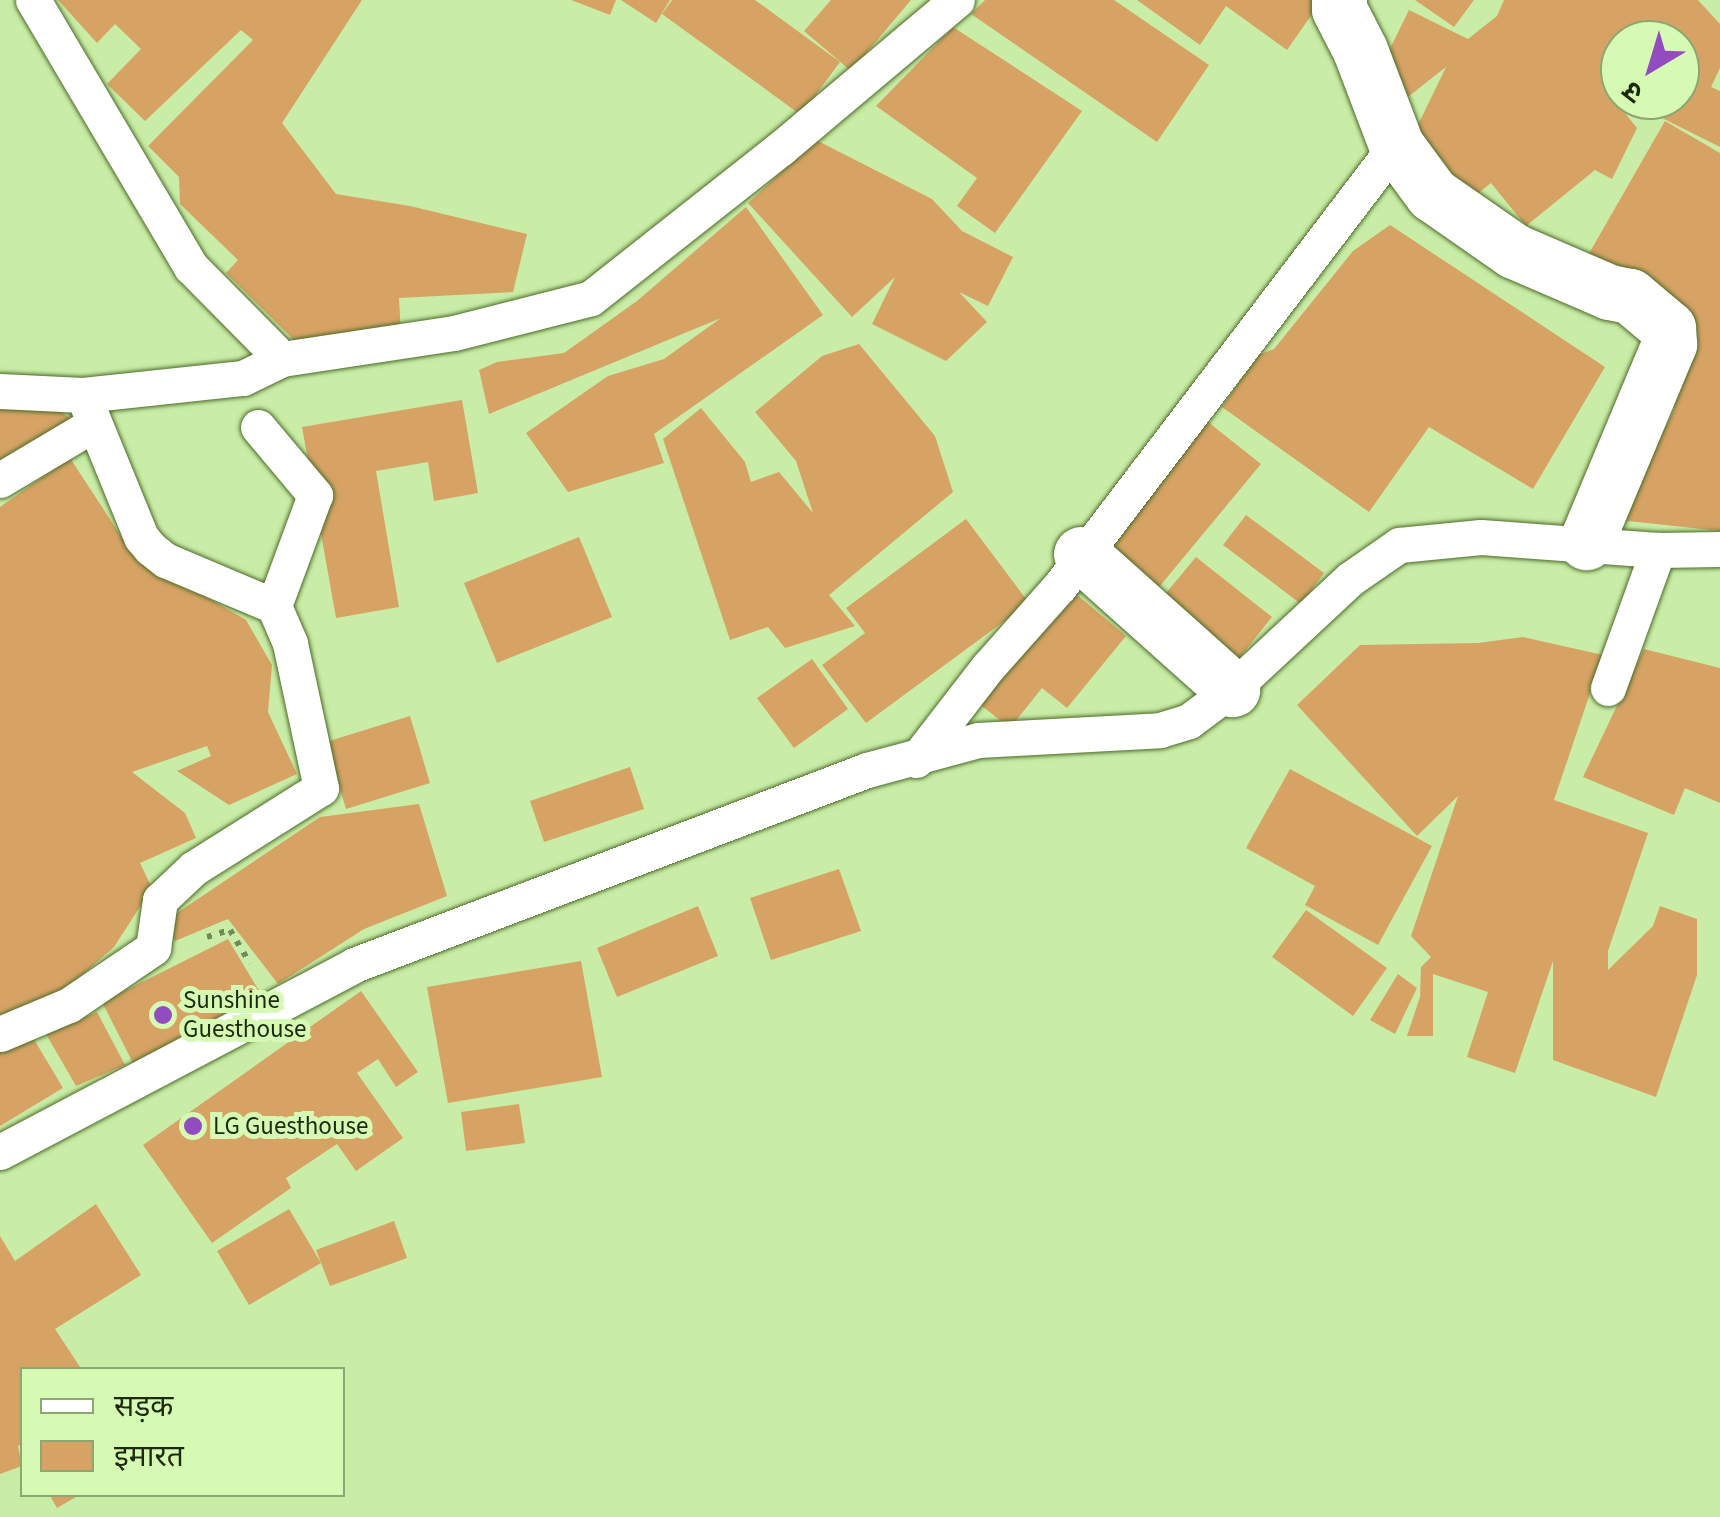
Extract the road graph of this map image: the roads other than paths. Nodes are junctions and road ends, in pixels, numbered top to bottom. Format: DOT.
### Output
graph roads {
  1 [pos="32,0"];
  2 [pos="957,0"];
  3 [pos="1340,0"];
  4 [pos="1396,145"];
  5 [pos="282,359"];
  6 [pos="0,391"];
  7 [pos="89,409"];
  8 [pos="258,427"];
  9 [pos="0,480"];
  10 [pos="1586,542"];
  11 [pos="1720,549"];
  12 [pos="1658,550"];
  13 [pos="1081,554"];
  14 [pos="274,606"];
  15 [pos="1608,688"];
  16 [pos="1232,689"];
  17 [pos="916,760"];
  18 [pos="0,1034"];
  19 [pos="0,1152"];
  1 -- 5 [label="lane"];
  2 -- 5 [label="lane"];
  3 -- 4 [label="street"];
  4 -- 10 [label="street"];
  4 -- 13 [label="lane"];
  5 -- 7 [label="lane"];
  6 -- 7 [label="lane"];
  7 -- 9 [label="lane"];
  7 -- 14 [label="lane"];
  8 -- 14 [label="lane"];
  10 -- 12 [label="lane"];
  10 -- 16 [label="lane"];
  11 -- 12 [label="lane"];
  12 -- 15 [label="lane"];
  13 -- 16 [label="street"];
  13 -- 17 [label="lane"];
  14 -- 18 [label="lane"];
  16 -- 17 [label="lane"];
  17 -- 19 [label="lane"];
}
